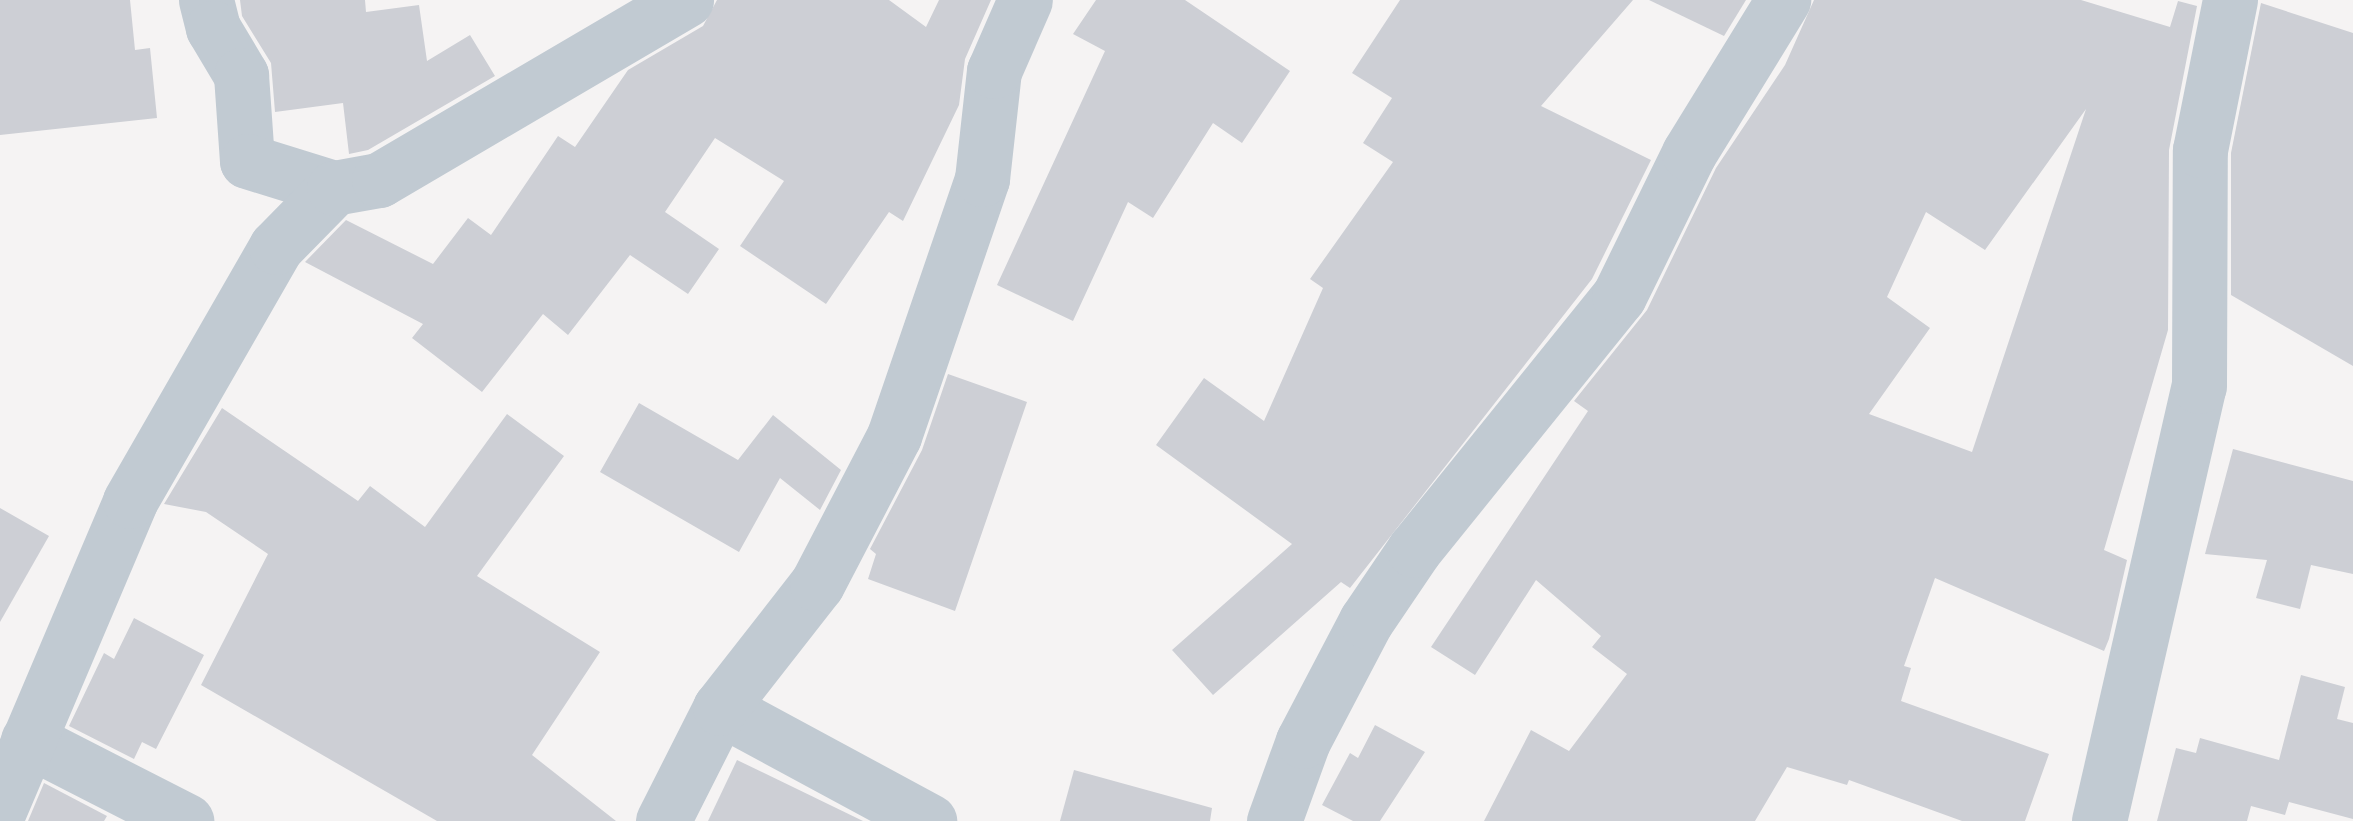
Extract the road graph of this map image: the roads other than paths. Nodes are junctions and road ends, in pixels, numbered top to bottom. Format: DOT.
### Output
graph roads {
  1 [pos="206,0"];
  2 [pos="686,0"];
  3 [pos="1025,0"];
  4 [pos="1783,0"];
  5 [pos="2230,0"];
  6 [pos="334,188"];
  7 [pos="720,708"];
  8 [pos="28,740"];
  9 [pos="0,808"];
  10 [pos="186,821"];
  11 [pos="662,821"];
  12 [pos="930,821"];
  13 [pos="1274,821"];
  14 [pos="2099,821"];
  1 -- 6 [label="street"];
  2 -- 6 [label="street"];
  3 -- 7 [label="street"];
  4 -- 13 [label="street"];
  5 -- 14 [label="street"];
  6 -- 8 [label="street"];
  7 -- 11 [label="street"];
  7 -- 12 [label="street"];
  8 -- 9 [label="street"];
  8 -- 10 [label="street"];
}
